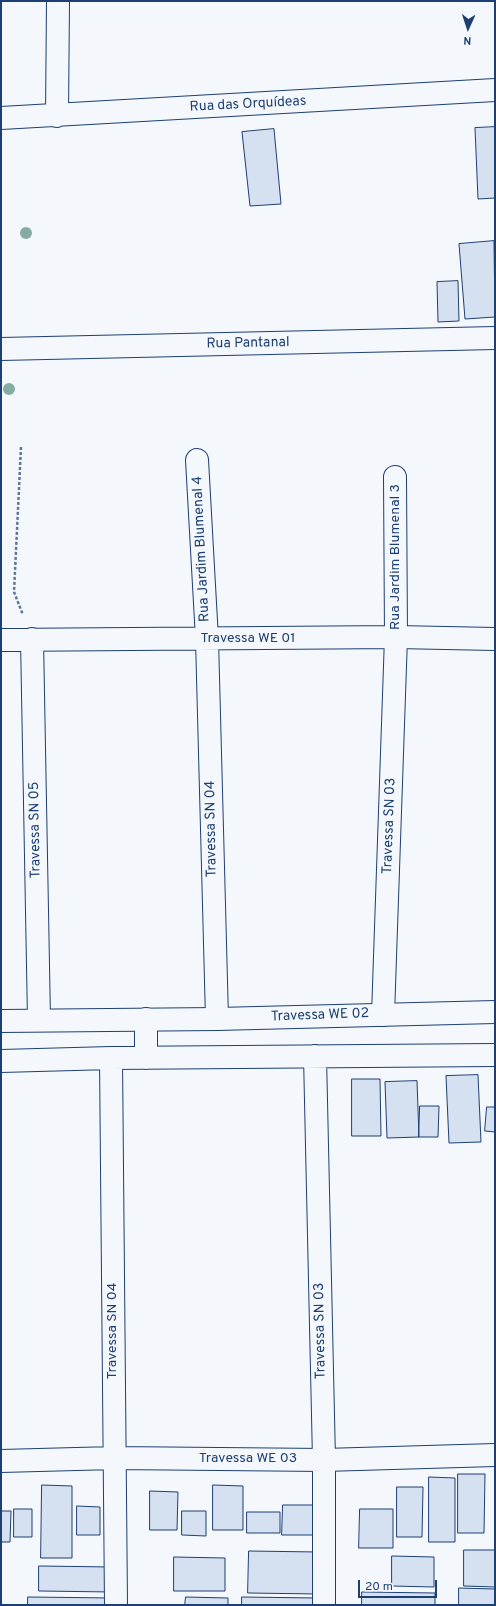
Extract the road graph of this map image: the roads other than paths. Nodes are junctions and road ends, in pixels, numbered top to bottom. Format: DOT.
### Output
graph roads {
  1 [pos="58,1"];
  2 [pos="495,90"];
  3 [pos="57,116"];
  4 [pos="1,118"];
  5 [pos="495,338"];
  6 [pos="1,349"];
  7 [pos="196,460"];
  8 [pos="396,477"];
  9 [pos="396,637"];
  10 [pos="207,639"];
  11 [pos="495,639"];
  12 [pos="1,640"];
  13 [pos="32,640"];
  14 [pos="495,1012"];
  15 [pos="383,1015"];
  16 [pos="146,1019"];
  17 [pos="217,1019"];
  18 [pos="1,1020"];
  19 [pos="39,1020"];
  20 [pos="495,1055"];
  21 [pos="315,1056"];
  22 [pos="111,1058"];
  23 [pos="146,1058"];
  24 [pos="1,1061"];
  25 [pos="495,1455"];
  26 [pos="114,1458"];
  27 [pos="324,1460"];
  28 [pos="1,1461"];
  29 [pos="116,1605"];
  30 [pos="324,1605"];
  1 -- 3 [label="street"];
  2 -- 3 [label="street, Rua das Orquídeas"];
  3 -- 4 [label="street, Rua das Orquídeas"];
  5 -- 6 [label="street, Rua Pantanal"];
  7 -- 10 [label="street, Rua Jardim Blumenal 4"];
  8 -- 9 [label="street, Rua Jardim Blumenal 3"];
  9 -- 10 [label="street, Travessa WE 01"];
  9 -- 11 [label="street, Travessa WE 01"];
  9 -- 15 [label="street, Travessa SN 03"];
  10 -- 13 [label="street, Travessa WE 01"];
  10 -- 17 [label="street, Travessa SN 04"];
  12 -- 13 [label="street, Travessa WE 01"];
  13 -- 19 [label="street, Travessa SN 05"];
  14 -- 15 [label="street, Travessa WE 02"];
  15 -- 17 [label="street, Travessa WE 02"];
  16 -- 17 [label="street, Travessa WE 02"];
  16 -- 19 [label="street, Travessa WE 02"];
  16 -- 23 [label="street"];
  18 -- 19 [label="street, Travessa WE 02"];
  20 -- 21 [label="street"];
  21 -- 23 [label="street"];
  21 -- 27 [label="street, Travessa SN 03"];
  22 -- 23 [label="street"];
  22 -- 24 [label="street"];
  22 -- 26 [label="street, Travessa SN 04"];
  25 -- 27 [label="street, Travessa WE 03"];
  26 -- 27 [label="street, Travessa WE 03"];
  26 -- 28 [label="street, Travessa WE 03"];
  26 -- 29 [label="street, Travessa SN 04"];
  27 -- 30 [label="street, Travessa SN 03"];
}
